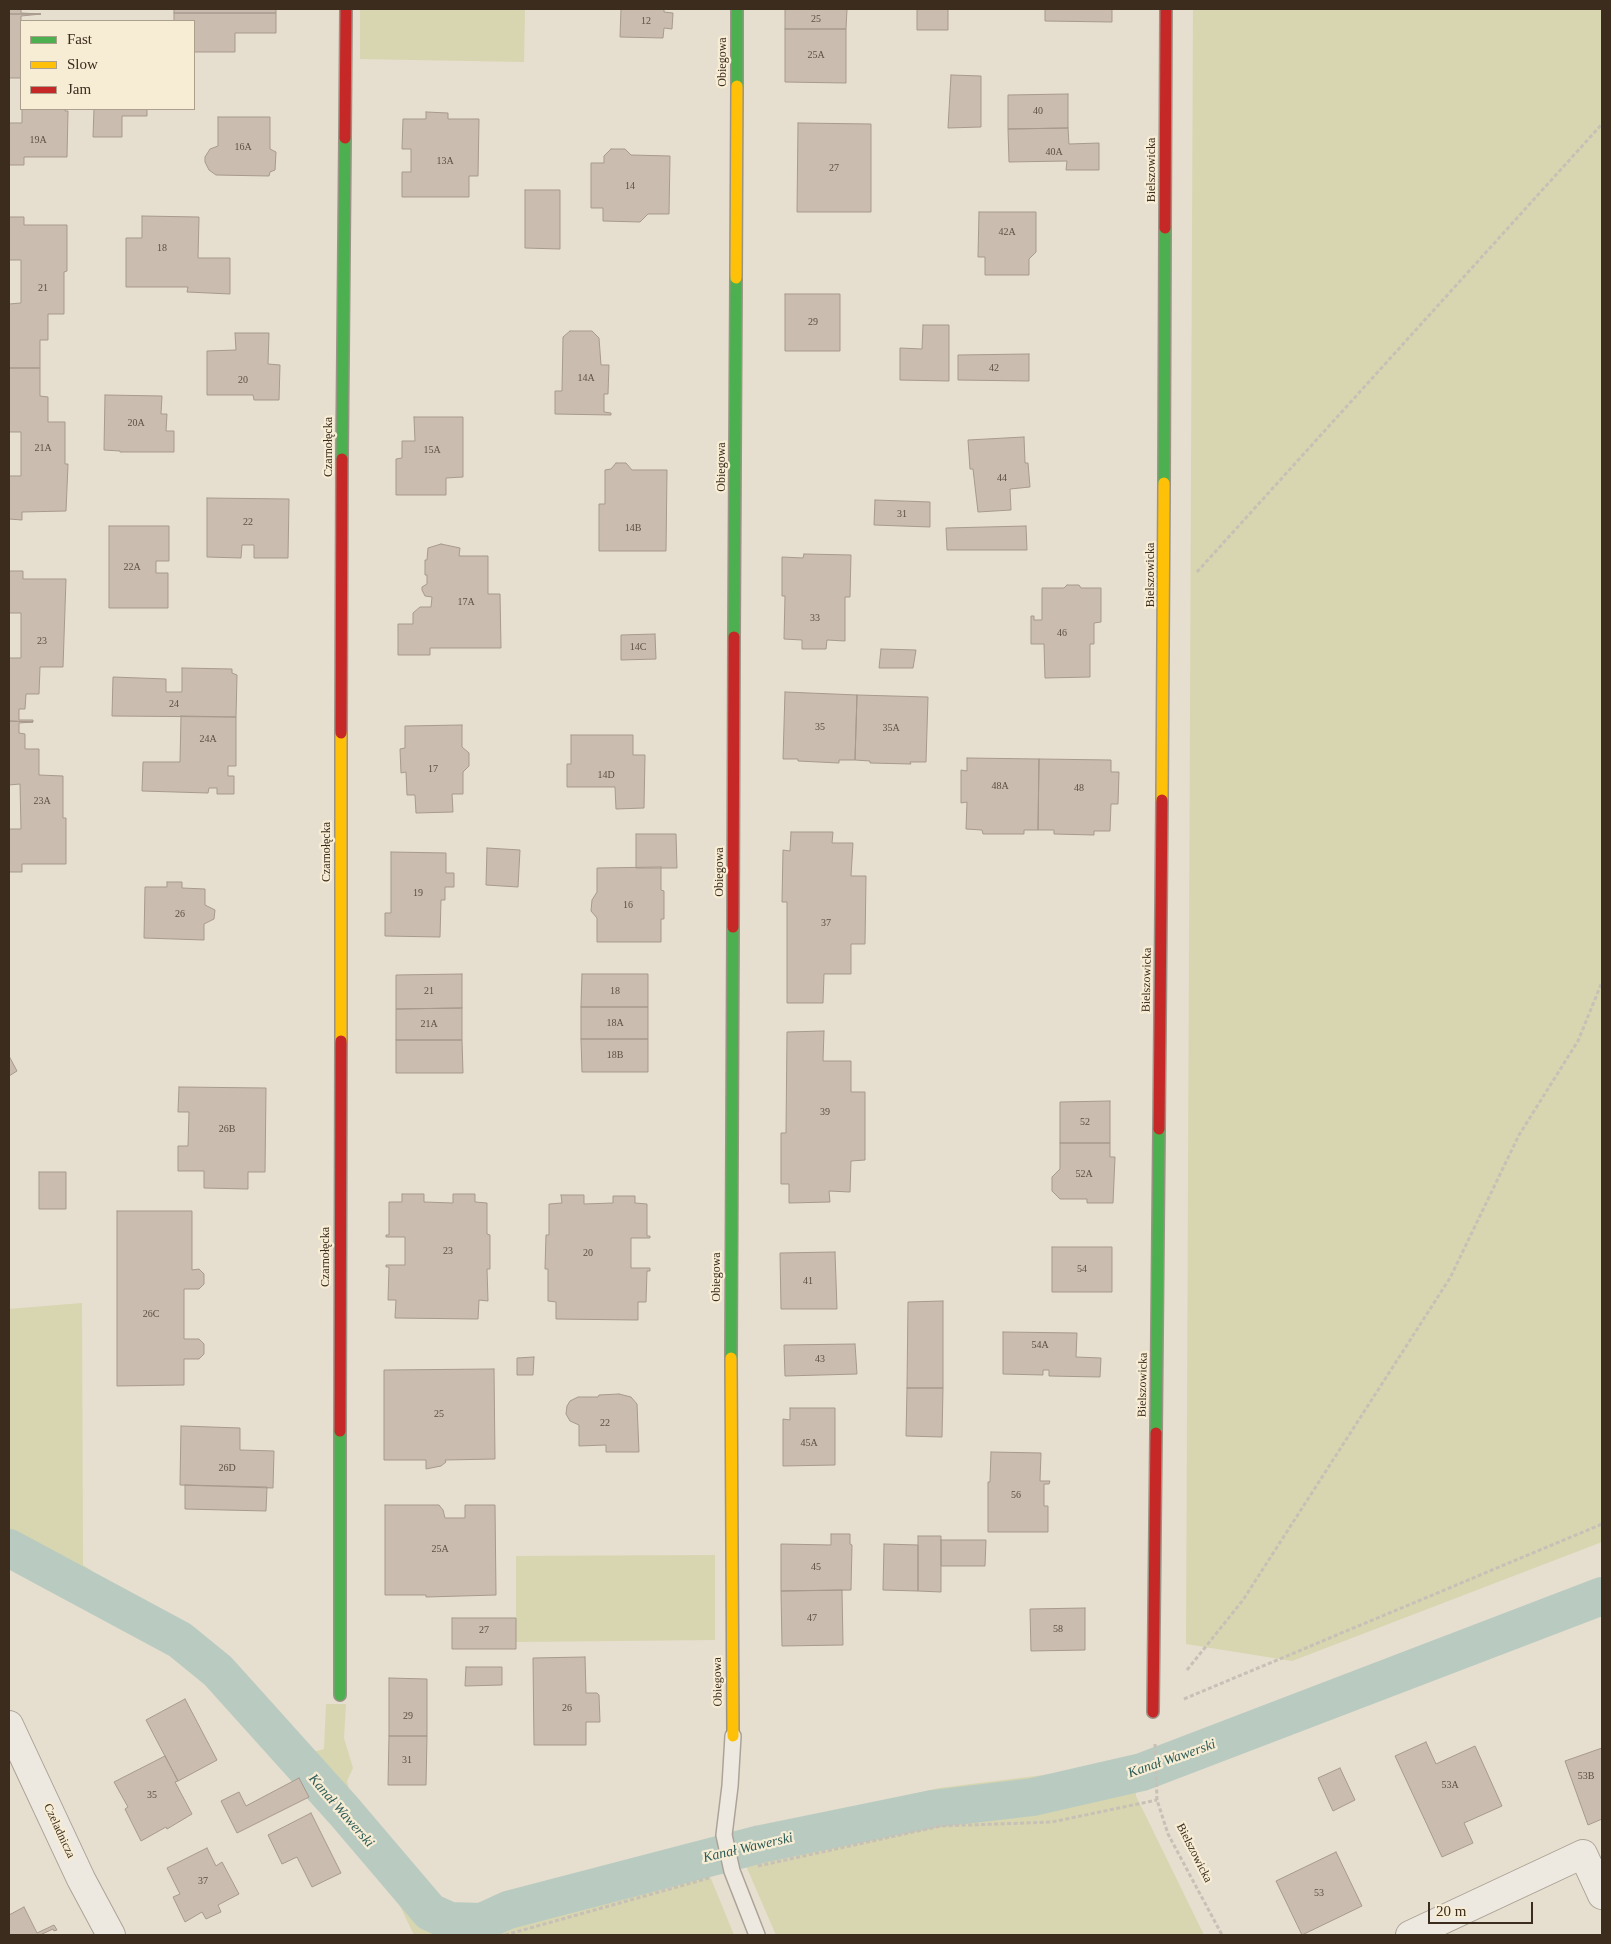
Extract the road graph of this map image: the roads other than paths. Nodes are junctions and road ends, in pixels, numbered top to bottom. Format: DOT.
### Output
graph roads {
  1 [pos="346,9"];
  2 [pos="737,9"];
  3 [pos="1166,9"];
  4 [pos="340,1694"];
  5 [pos="1154,1712"];
  6 [pos="9,1725"];
  7 [pos="733,1736"];
  8 [pos="1602,1895"];
  9 [pos="111,1935"];
  10 [pos="757,1935"];
  11 [pos="1410,1935"];
  1 -- 4 [label="street, Czarnołęcka"];
  2 -- 7 [label="street, Obiegowa"];
  3 -- 5 [label="street, Bielszowicka"];
  6 -- 9 [label="street, Czeladnicza"];
  7 -- 10 [label="lane"];
  8 -- 11 [label="street"];
}
